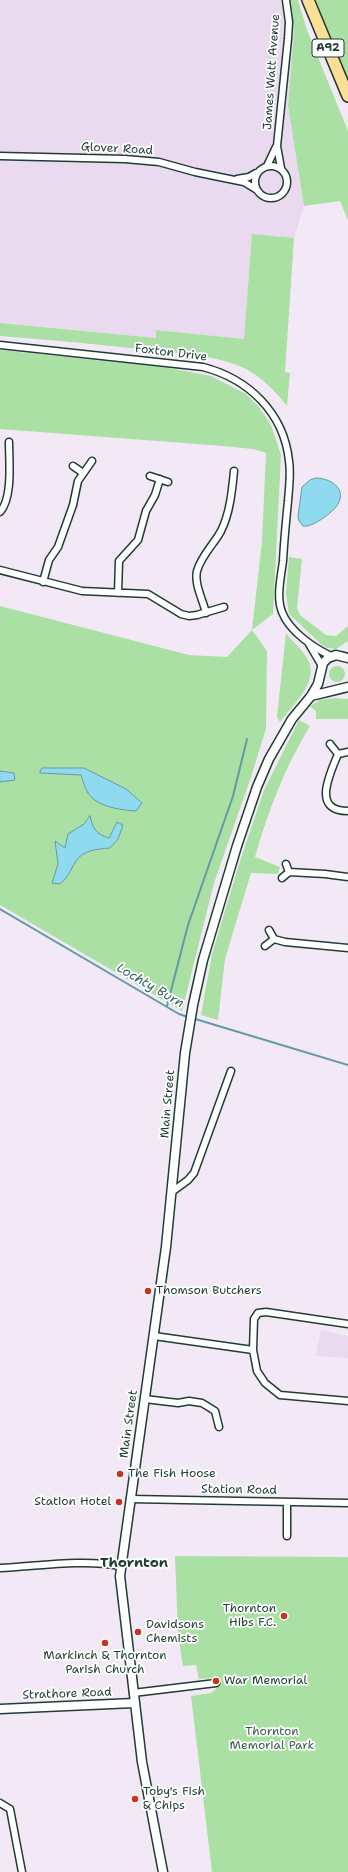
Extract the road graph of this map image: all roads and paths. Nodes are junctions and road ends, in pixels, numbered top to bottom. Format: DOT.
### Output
graph roads {
  1 [pos="286,0"];
  2 [pos="308,0"];
  3 [pos="348,96"];
  4 [pos="277,146"];
  5 [pos="0,156"];
  6 [pos="267,166"];
  7 [pos="281,168"];
  8 [pos="257,173"];
  9 [pos="231,179"];
  10 [pos="257,190"];
  11 [pos="0,345"];
  12 [pos="10,442"];
  13 [pos="92,461"];
  14 [pos="73,466"];
  15 [pos="234,471"];
  16 [pos="83,473"];
  17 [pos="150,476"];
  18 [pos="160,479"];
  19 [pos="168,482"];
  20 [pos="0,512"];
  21 [pos="0,570"];
  22 [pos="43,582"];
  23 [pos="118,592"];
  24 [pos="224,607"];
  25 [pos="206,613"];
  26 [pos="308,643"];
  27 [pos="348,650"];
  28 [pos="331,656"];
  29 [pos="344,656"];
  30 [pos="321,670"];
  31 [pos="344,689"];
  32 [pos="311,696"];
  33 [pos="330,744"];
  34 [pos="348,752"];
  35 [pos="338,754"];
  36 [pos="348,811"];
  37 [pos="286,864"];
  38 [pos="289,872"];
  39 [pos="348,877"];
  40 [pos="282,878"];
  41 [pos="269,930"];
  42 [pos="274,939"];
  43 [pos="266,946"];
  44 [pos="348,948"];
  45 [pos="231,1071"];
  46 [pos="173,1191"];
  47 [pos="348,1324"];
  48 [pos="154,1336"];
  49 [pos="253,1350"];
  50 [pos="145,1399"];
  51 [pos="348,1401"];
  52 [pos="219,1427"];
  53 [pos="130,1499"];
  54 [pos="287,1502"];
  55 [pos="348,1503"];
  56 [pos="287,1536"];
  57 [pos="121,1566"];
  58 [pos="0,1568"];
  59 [pos="216,1683"];
  60 [pos="133,1693"];
  61 [pos="134,1703"];
  62 [pos="0,1708"];
  63 [pos="0,1803"];
  64 [pos="22,1872"];
  65 [pos="163,1872"];
  1 -- 4 [label="street, James Watt Avenue"];
  2 -- 3 [label="highway, A92"];
  4 -- 6 [label="street, James Watt Avenue"];
  4 -- 7 [label="street, James Watt Avenue"];
  5 -- 9 [label="street, Glover Road"];
  6 -- 7 [label="street"];
  6 -- 8 [label="street"];
  7 -- 10 [label="street"];
  8 -- 9 [label="street, Glover Road"];
  8 -- 10 [label="street"];
  9 -- 10 [label="street, Glover Road"];
  11 -- 26 [label="street, Foxton Drive"];
  12 -- 20 [label="street"];
  13 -- 16 [label="street"];
  14 -- 16 [label="street"];
  15 -- 25 [label="street"];
  16 -- 22 [label="street"];
  17 -- 18 [label="street"];
  18 -- 19 [label="street"];
  18 -- 23 [label="street"];
  21 -- 22 [label="street"];
  22 -- 23 [label="street"];
  23 -- 25 [label="street"];
  24 -- 25 [label="street"];
  26 -- 28 [label="street, Foxton Drive"];
  26 -- 30 [label="street, Foxton Drive"];
  27 -- 29 [label="main road"];
  28 -- 29 [label="main road"];
  28 -- 30 [label="main road, Main Street"];
  30 -- 31 [label="main road"];
  30 -- 32 [label="main road, Main Street"];
  31 -- 32 [label="main road"];
  32 -- 46 [label="main road, Main Street"];
  33 -- 35 [label="street"];
  34 -- 35 [label="street"];
  35 -- 36 [label="street"];
  37 -- 38 [label="street"];
  38 -- 39 [label="street"];
  38 -- 40 [label="street"];
  41 -- 42 [label="street"];
  42 -- 43 [label="street"];
  42 -- 44 [label="street"];
  45 -- 46 [label="street"];
  46 -- 48 [label="main road, Main Street"];
  47 -- 49 [label="street"];
  48 -- 49 [label="street"];
  48 -- 50 [label="main road, Main Street"];
  49 -- 51 [label="street"];
  50 -- 52 [label="street"];
  50 -- 53 [label="main road, Main Street"];
  53 -- 54 [label="street, Station Road"];
  53 -- 57 [label="main road, Main Street"];
  54 -- 55 [label="street, Station Road"];
  54 -- 56 [label="street"];
  57 -- 58 [label="street"];
  57 -- 60 [label="main road, Main Street"];
  59 -- 60 [label="street"];
  60 -- 61 [label="main road, Main Street"];
  61 -- 62 [label="main road, Strathore Road"];
  61 -- 65 [label="main road, Main Street"];
  63 -- 64 [label="street"];
}
